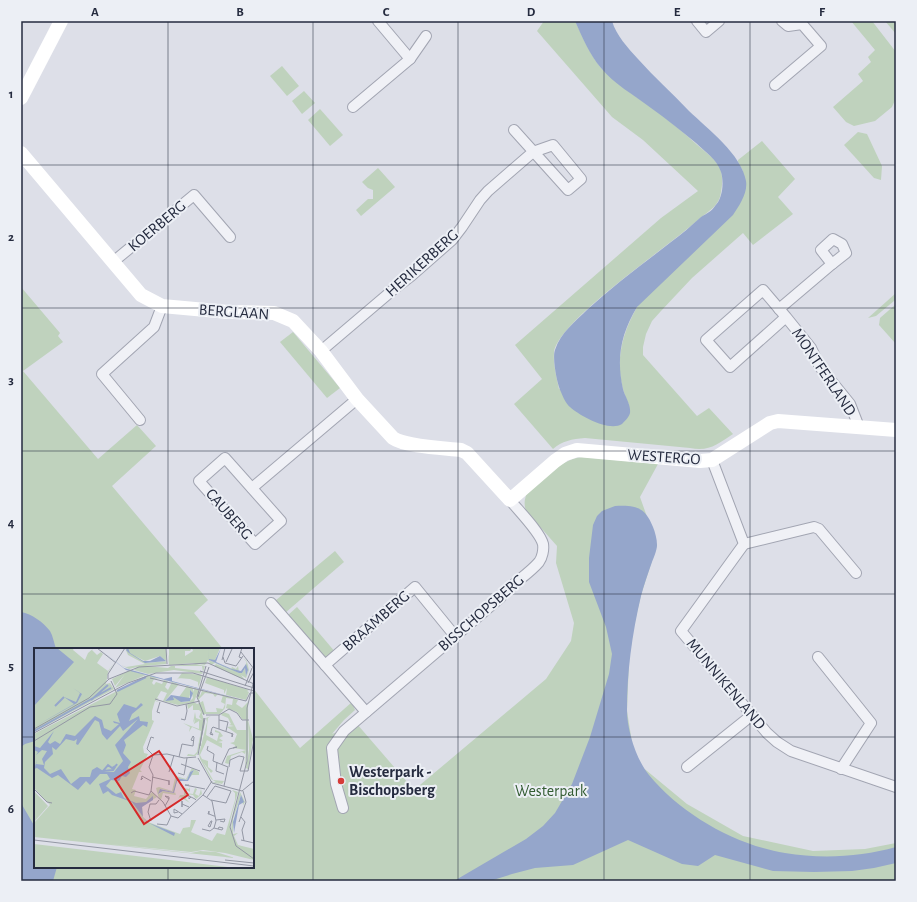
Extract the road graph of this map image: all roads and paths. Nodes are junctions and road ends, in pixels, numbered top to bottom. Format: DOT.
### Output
graph roads {
  1 [pos="61,21"];
  2 [pos="378,21"];
  3 [pos="697,21"];
  4 [pos="719,21"];
  5 [pos="782,21"];
  6 [pos="426,36"];
  7 [pos="410,60"];
  8 [pos="775,86"];
  9 [pos="21,98"];
  10 [pos="353,107"];
  11 [pos="514,130"];
  12 [pos="533,152"];
  13 [pos="21,154"];
  14 [pos="230,237"];
  15 [pos="113,262"];
  16 [pos="832,264"];
  17 [pos="162,306"];
  18 [pos="779,309"];
  19 [pos="786,317"];
  20 [pos="321,351"];
  21 [pos="357,398"];
  22 [pos="140,420"];
  23 [pos="859,427"];
  24 [pos="896,430"];
  25 [pos="712,460"];
  26 [pos="252,488"];
  27 [pos="510,500"];
  28 [pos="744,544"];
  29 [pos="856,573"];
  30 [pos="271,603"];
  31 [pos="455,636"];
  32 [pos="818,657"];
  33 [pos="325,665"];
  34 [pos="366,712"];
  35 [pos="752,715"];
  36 [pos="688,767"];
  37 [pos="841,769"];
  38 [pos="895,785"];
  39 [pos="343,808"];
  1 -- 9 [label="street"];
  2 -- 7 [label="street"];
  3 -- 4 [label="street"];
  5 -- 8 [label="street"];
  6 -- 7 [label="street"];
  7 -- 10 [label="street"];
  11 -- 12 [label="street, HERIKERBERG"];
  12 -- 12 [label="street, HERIKERBERG"];
  12 -- 20 [label="street, HERIKERBERG"];
  13 -- 15 [label="street, BERGLAAN"];
  14 -- 15 [label="street, KOERBERG"];
  15 -- 17 [label="street, BERGLAAN"];
  16 -- 18 [label="street"];
  17 -- 20 [label="street, BERGLAAN"];
  17 -- 22 [label="street"];
  18 -- 19 [label="street, MONTFERLAND"];
  18 -- 19 [label="street, MONTFERLAND"];
  19 -- 23 [label="street, MONTFERLAND"];
  20 -- 21 [label="street, BERGLAAN"];
  21 -- 26 [label="street"];
  21 -- 27 [label="street, BERGLAAN"];
  23 -- 24 [label="street, WESTERGO"];
  23 -- 25 [label="street, WESTERGO"];
  25 -- 27 [label="street, WESTERGO"];
  25 -- 28 [label="street"];
  26 -- 26 [label="street, CAUBERG"];
  27 -- 31 [label="street, BISSCHOPSBERG"];
  28 -- 29 [label="street"];
  28 -- 35 [label="street, MUNNIKENLAND"];
  30 -- 33 [label="street"];
  31 -- 33 [label="street, BRAAMBERG"];
  31 -- 34 [label="street, BISSCHOPSBERG"];
  32 -- 37 [label="street"];
  33 -- 34 [label="street"];
  34 -- 39 [label="street, BISSCHOPSBERG"];
  35 -- 36 [label="street"];
  35 -- 37 [label="street, MUNNIKENLAND"];
  37 -- 38 [label="street, MUNNIKENLAND"];
}
